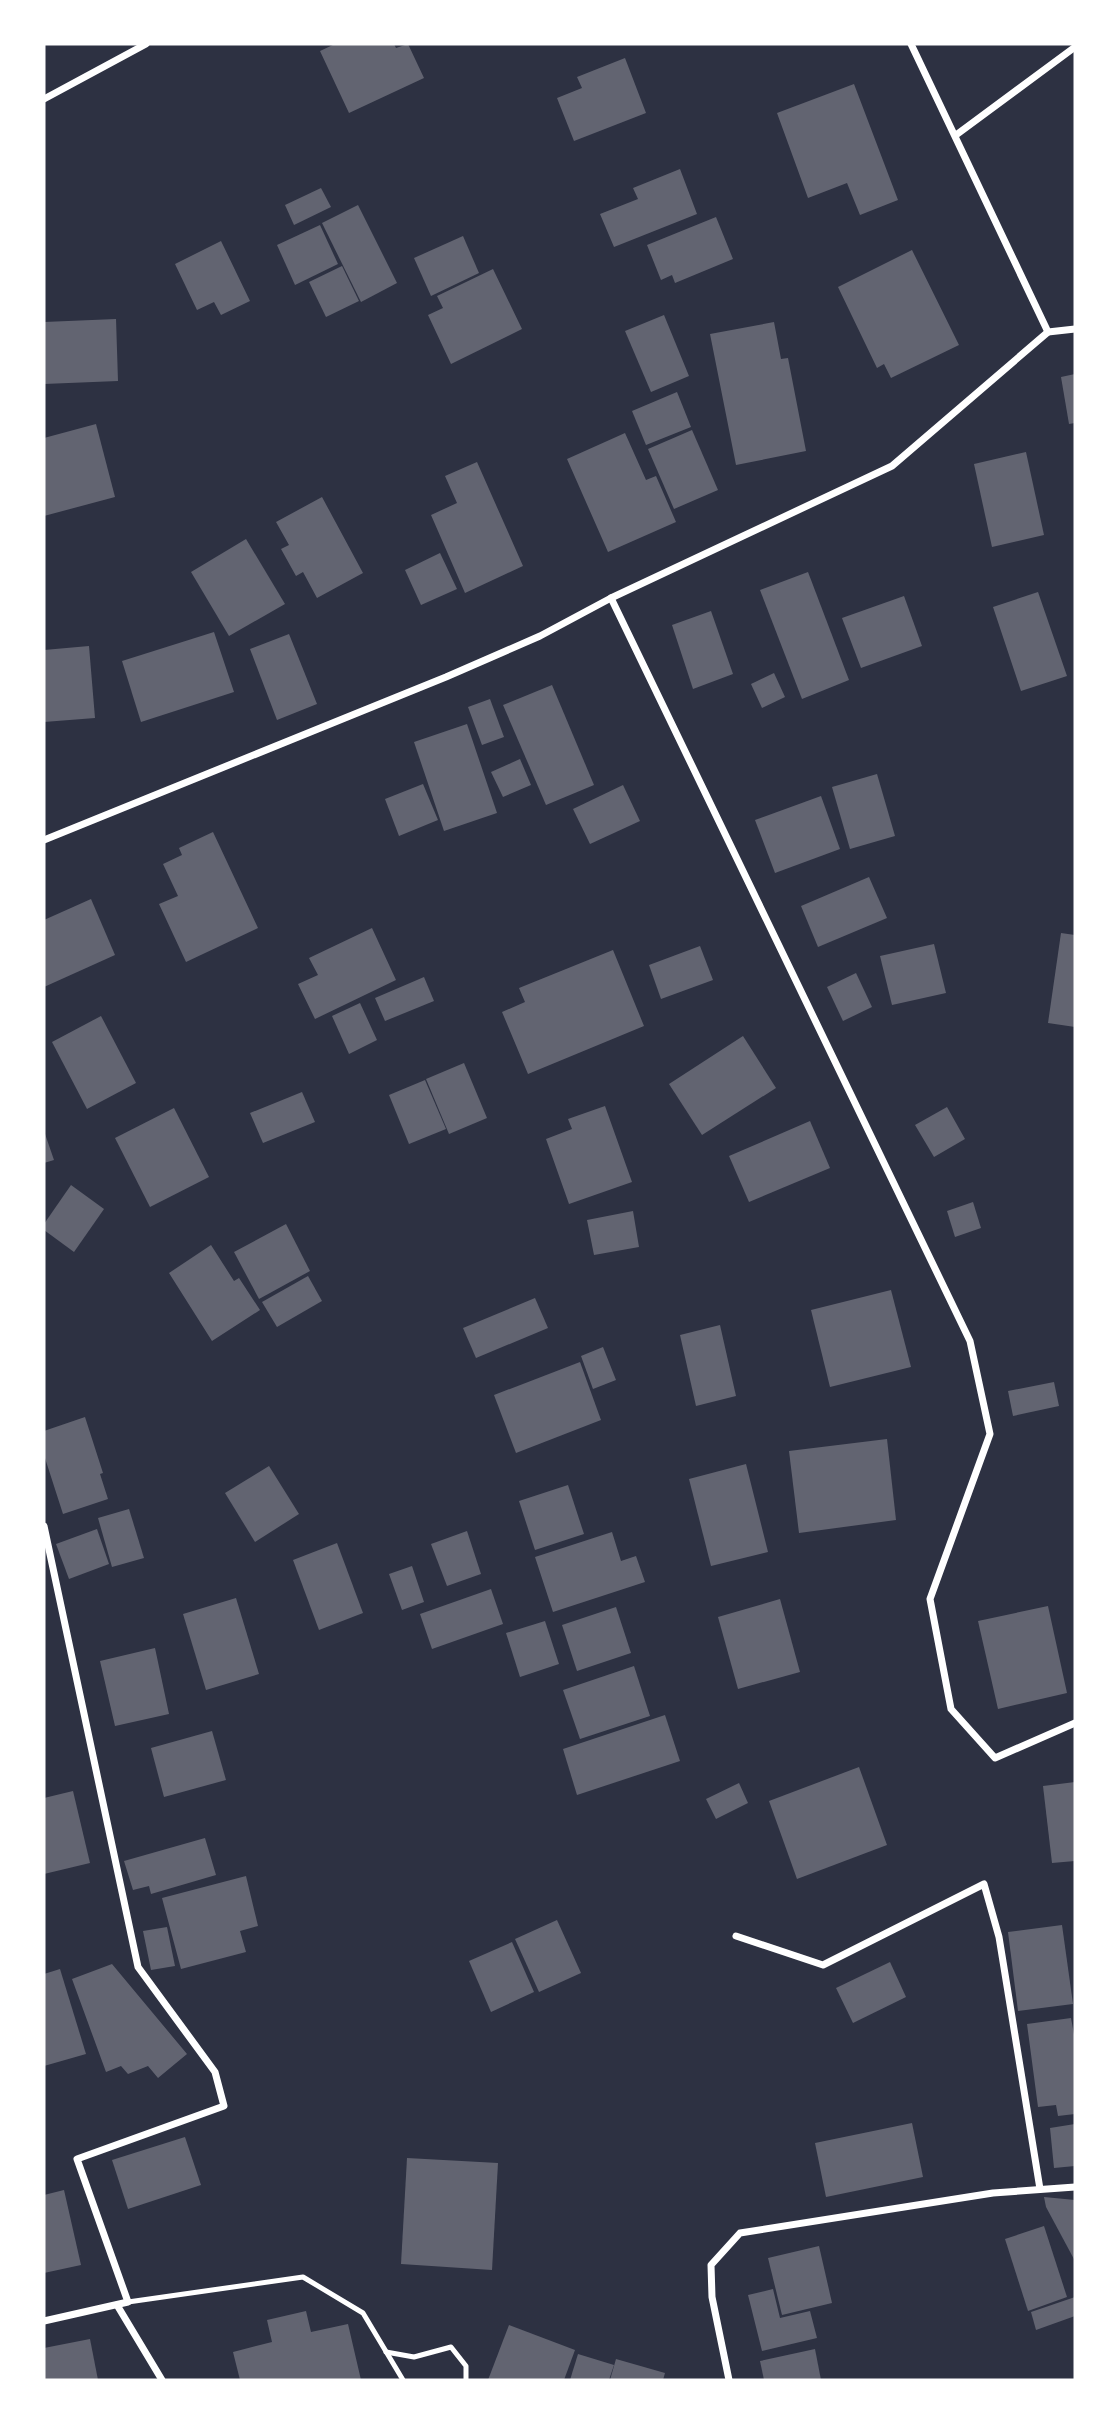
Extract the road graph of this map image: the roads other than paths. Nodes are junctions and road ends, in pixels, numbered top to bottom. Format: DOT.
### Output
graph roads {
  1 [pos="146,44"];
  2 [pos="911,44"];
  3 [pos="1075,47"];
  4 [pos="44,99"];
  5 [pos="956,135"];
  6 [pos="1075,329"];
  7 [pos="1048,332"];
  8 [pos="611,598"];
  9 [pos="44,840"];
  10 [pos="44,1525"];
  11 [pos="1075,1723"];
  12 [pos="736,1936"];
  13 [pos="1075,2187"];
  14 [pos="1040,2189"];
  15 [pos="128,2302"];
  16 [pos="117,2305"];
  17 [pos="44,2321"];
  18 [pos="386,2352"];
  19 [pos="162,2380"];
  20 [pos="402,2380"];
  21 [pos="466,2380"];
  22 [pos="729,2380"];
  1 -- 4 [label="street"];
  2 -- 5 [label="street"];
  3 -- 5 [label="street"];
  5 -- 7 [label="street"];
  6 -- 7 [label="street"];
  7 -- 8 [label="street"];
  8 -- 9 [label="street"];
  8 -- 11 [label="street"];
  10 -- 15 [label="street"];
  12 -- 14 [label="street"];
  13 -- 14 [label="street"];
  14 -- 22 [label="street"];
  15 -- 16 [label="street"];
  15 -- 18 [label="lane"];
  16 -- 17 [label="street"];
  16 -- 19 [label="street"];
  18 -- 20 [label="lane"];
  18 -- 21 [label="lane"];
}
